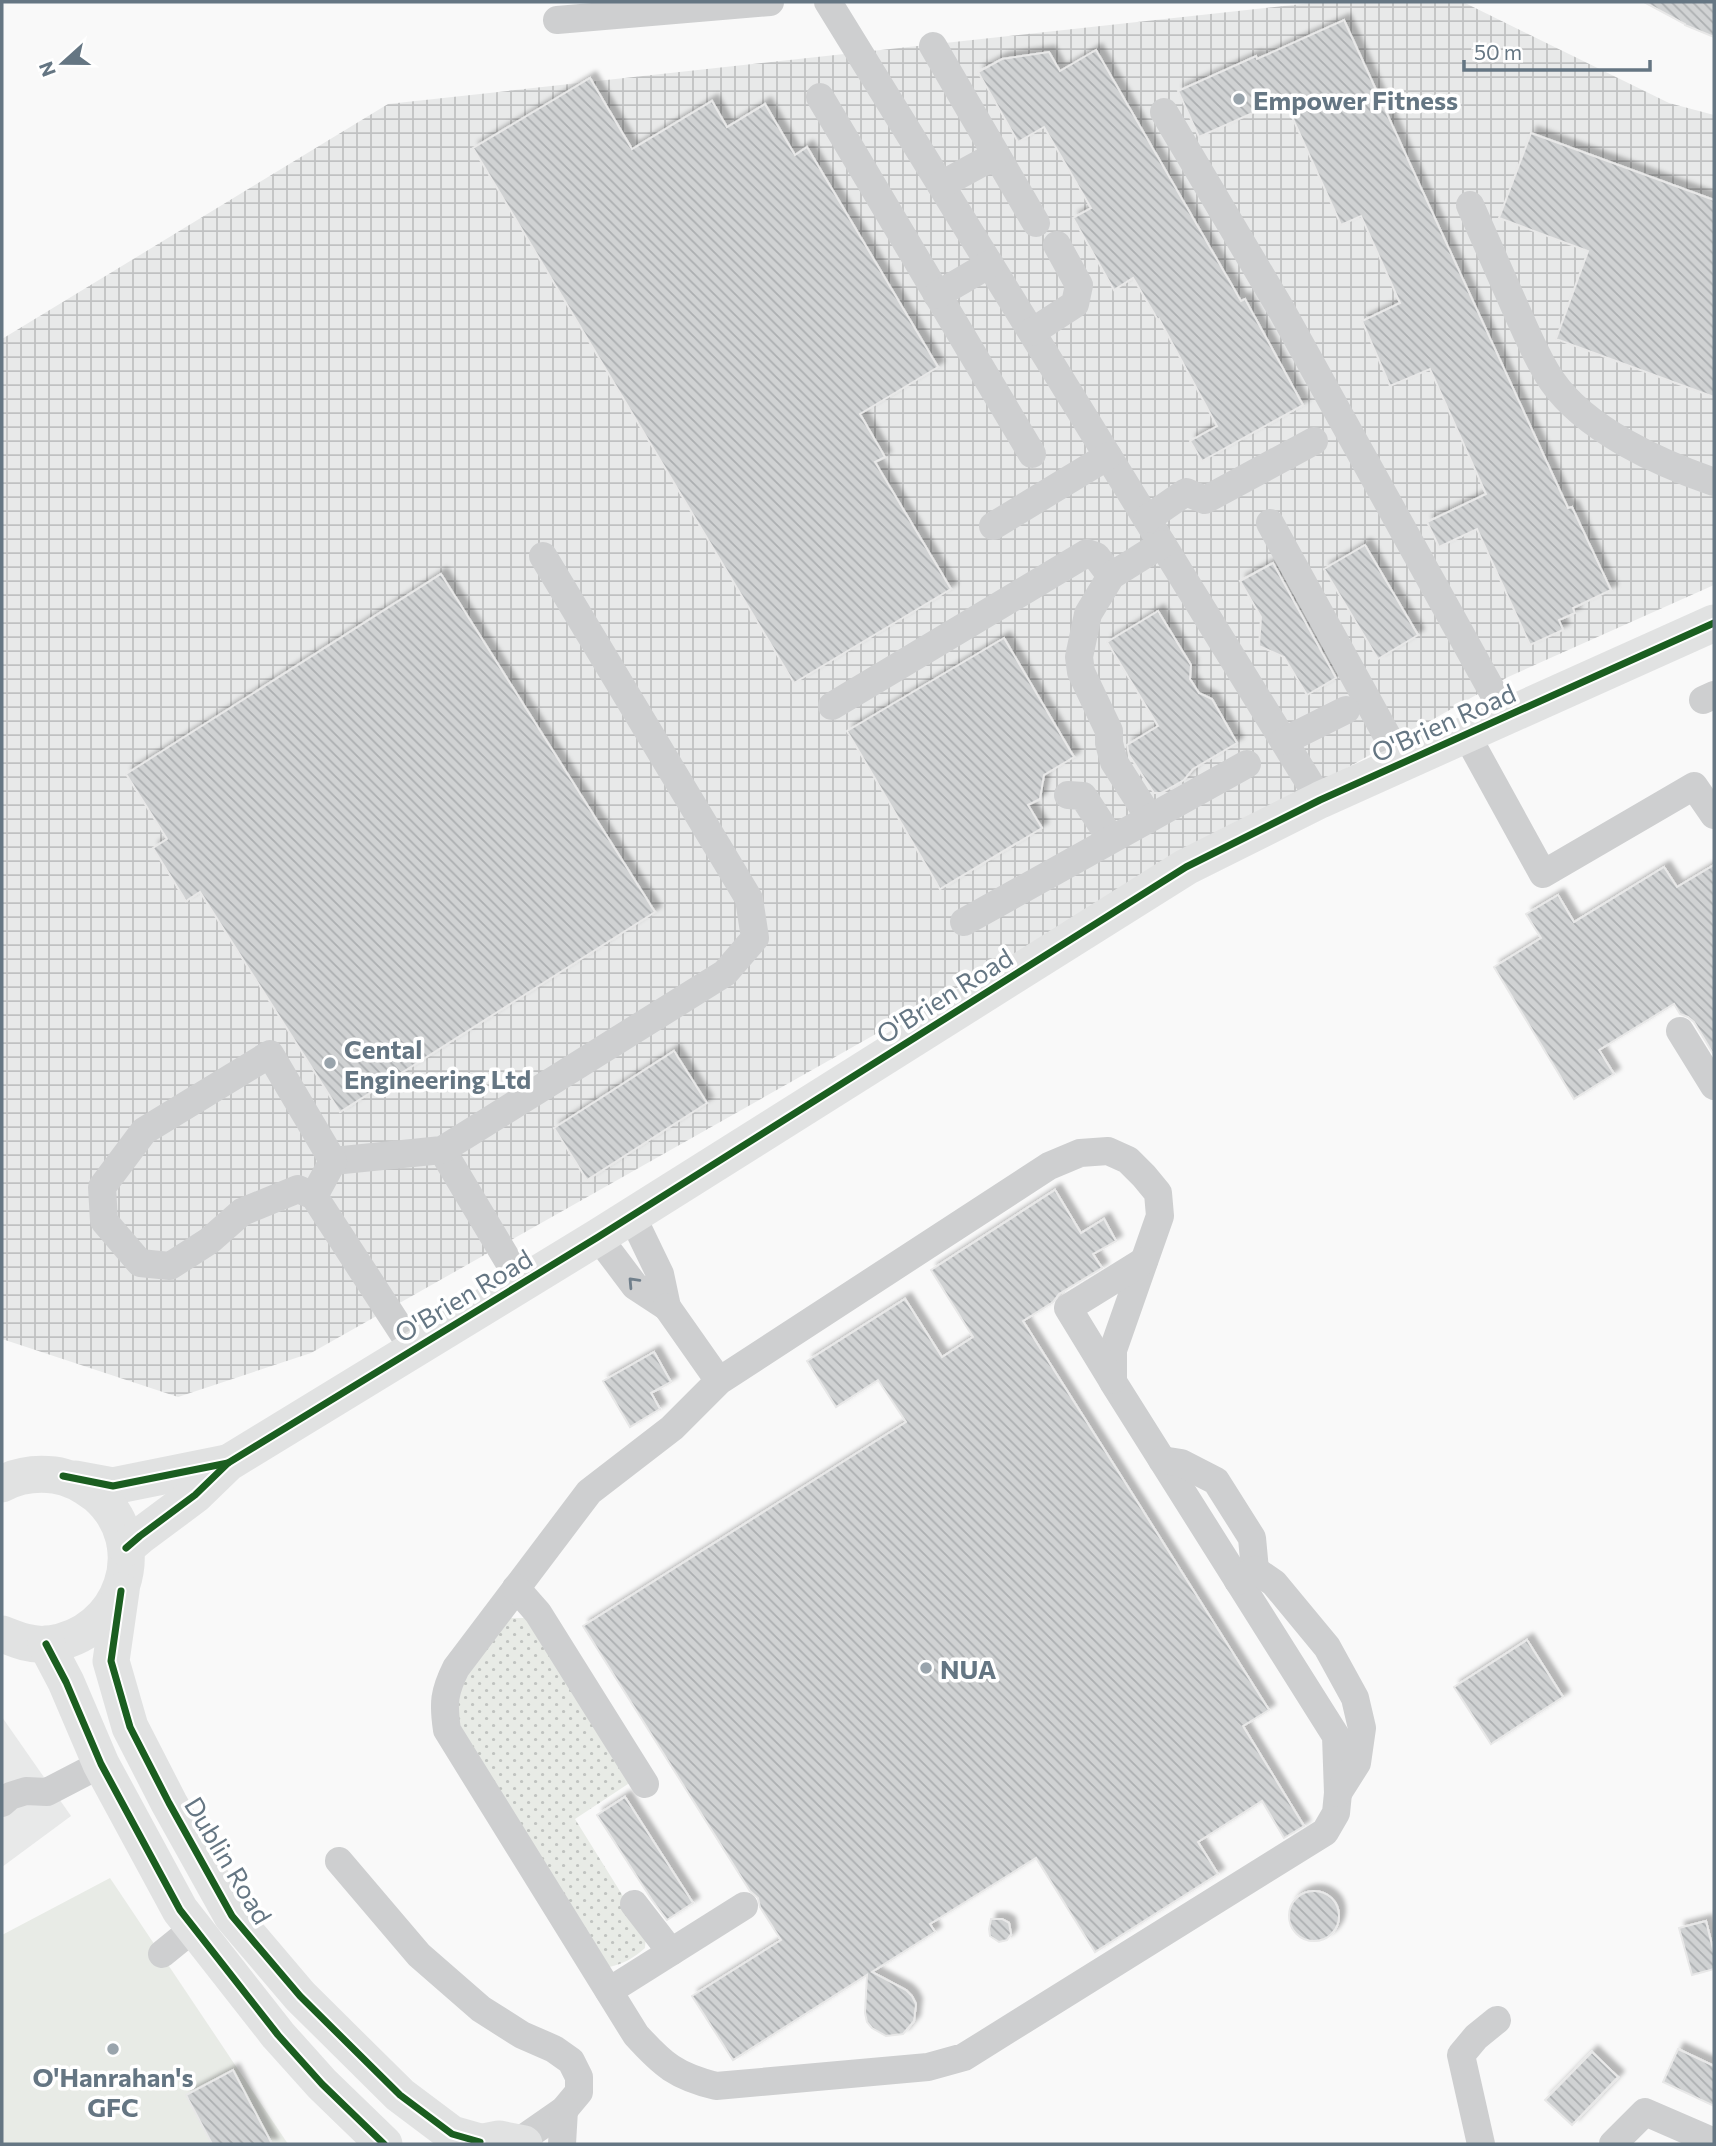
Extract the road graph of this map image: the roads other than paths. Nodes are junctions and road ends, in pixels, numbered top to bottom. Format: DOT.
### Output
graph roads {
  1 [pos="770,2"];
  2 [pos="828,2"];
  3 [pos="557,20"];
  4 [pos="933,46"];
  5 [pos="820,97"];
  6 [pos="1164,112"];
  7 [pos="996,155"];
  8 [pos="941,185"];
  9 [pos="1470,205"];
  10 [pos="1036,223"];
  11 [pos="1057,245"];
  12 [pos="990,264"];
  13 [pos="937,295"];
  14 [pos="1032,332"];
  15 [pos="1314,441"];
  16 [pos="1032,454"];
  17 [pos="1108,456"];
  18 [pos="1714,482"];
  19 [pos="1147,519"];
  20 [pos="1270,523"];
  21 [pos="993,526"];
  22 [pos="1162,544"];
  23 [pos="543,556"];
  24 [pos="1111,576"];
  25 [pos="1714,623"];
  26 [pos="832,706"];
  27 [pos="1346,710"];
  28 [pos="1506,716"];
  29 [pos="1466,734"];
  30 [pos="1284,741"];
  31 [pos="1402,763"];
  32 [pos="1247,764"];
  33 [pos="1068,795"];
  34 [pos="1320,800"];
  35 [pos="1714,816"];
  36 [pos="1149,817"];
  37 [pos="1111,839"];
  38 [pos="964,922"];
  39 [pos="1680,1031"];
  40 [pos="1714,1086"];
  41 [pos="442,1150"];
  42 [pos="333,1161"];
  43 [pos="314,1196"];
  44 [pos="632,1216"];
  45 [pos="598,1237"];
  46 [pos="1144,1261"];
  47 [pos="522,1283"];
  48 [pos="667,1307"];
  49 [pos="414,1350"];
  50 [pos="719,1381"];
  51 [pos="1114,1382"];
  52 [pos="228,1462"];
  53 [pos="64,1476"];
  54 [pos="4,1479"];
  55 [pos="126,1548"];
  56 [pos="1246,1576"];
  57 [pos="516,1588"];
  58 [pos="121,1591"];
  59 [pos="2,1634"];
  60 [pos="46,1644"];
  61 [pos="101,1764"];
  62 [pos="645,1784"];
  63 [pos="1338,1793"];
  64 [pos="5,1795"];
  65 [pos="339,1861"];
  66 [pos="634,1904"];
  67 [pos="744,1906"];
  68 [pos="194,1928"];
  69 [pos="671,1952"];
  70 [pos="162,1954"];
  71 [pos="609,1991"];
  72 [pos="1497,2020"];
  73 [pos="564,2110"];
  74 [pos="1714,2142"];
  75 [pos="477,2143"];
  76 [pos="521,2143"];
  77 [pos="384,2144"];
  78 [pos="562,2144"];
  79 [pos="1481,2144"];
  80 [pos="1613,2144"];
  1 -- 3 [label="street"];
  2 -- 8 [label="street"];
  4 -- 7 [label="street"];
  5 -- 13 [label="street"];
  6 -- 28 [label="street"];
  7 -- 8 [label="street"];
  7 -- 10 [label="street"];
  8 -- 12 [label="street"];
  9 -- 18 [label="street"];
  11 -- 14 [label="street"];
  12 -- 13 [label="street"];
  12 -- 14 [label="street"];
  13 -- 16 [label="street"];
  14 -- 17 [label="street"];
  15 -- 19 [label="street"];
  17 -- 19 [label="street"];
  17 -- 21 [label="street"];
  19 -- 22 [label="street"];
  20 -- 31 [label="street"];
  22 -- 24 [label="street"];
  22 -- 30 [label="street"];
  23 -- 41 [label="street"];
  24 -- 26 [label="street"];
  24 -- 36 [label="street"];
  25 -- 28 [label="main road, O'Brien Road"];
  27 -- 30 [label="street"];
  28 -- 29 [label="main road, O'Brien Road"];
  29 -- 31 [label="main road, O'Brien Road"];
  29 -- 35 [label="street"];
  30 -- 34 [label="street"];
  31 -- 34 [label="main road, O'Brien Road"];
  32 -- 36 [label="street"];
  33 -- 37 [label="street"];
  34 -- 44 [label="main road, O'Brien Road"];
  36 -- 37 [label="street"];
  37 -- 38 [label="street"];
  39 -- 40 [label="street"];
  41 -- 42 [label="street"];
  41 -- 47 [label="street"];
  42 -- 43 [label="street"];
  42 -- 43 [label="street"];
  43 -- 49 [label="street"];
  44 -- 45 [label="main road, O'Brien Road"];
  44 -- 48 [label="street"];
  45 -- 47 [label="main road, O'Brien Road"];
  48 -- 45 [label="street, one-way"];
  46 -- 50 [label="street"];
  46 -- 51 [label="street"];
  46 -- 51 [label="street"];
  47 -- 49 [label="main road, O'Brien Road"];
  48 -- 50 [label="street"];
  49 -- 52 [label="main road, O'Brien Road"];
  50 -- 57 [label="street"];
  51 -- 56 [label="street"];
  52 -- 53 [label="main road, O'Brien Road"];
  52 -- 55 [label="main road, O'Brien Road"];
  53 -- 54 [label="main road, O'Brien Road"];
  53 -- 55 [label="main road"];
  55 -- 58 [label="main road, Dublin Road"];
  56 -- 63 [label="street"];
  56 -- 63 [label="street"];
  57 -- 62 [label="street"];
  57 -- 71 [label="street"];
  58 -- 60 [label="main road"];
  58 -- 75 [label="main road, Dublin Road"];
  59 -- 60 [label="main road"];
  60 -- 61 [label="main road"];
  61 -- 64 [label="street"];
  61 -- 68 [label="main road"];
  63 -- 71 [label="street"];
  65 -- 73 [label="street"];
  66 -- 69 [label="street"];
  67 -- 69 [label="street"];
  68 -- 70 [label="street"];
  68 -- 77 [label="main road"];
  69 -- 71 [label="street"];
  72 -- 79 [label="street"];
  73 -- 76 [label="street"];
  73 -- 78 [label="street"];
  74 -- 80 [label="street"];
  75 -- 76 [label="main road"];
}
